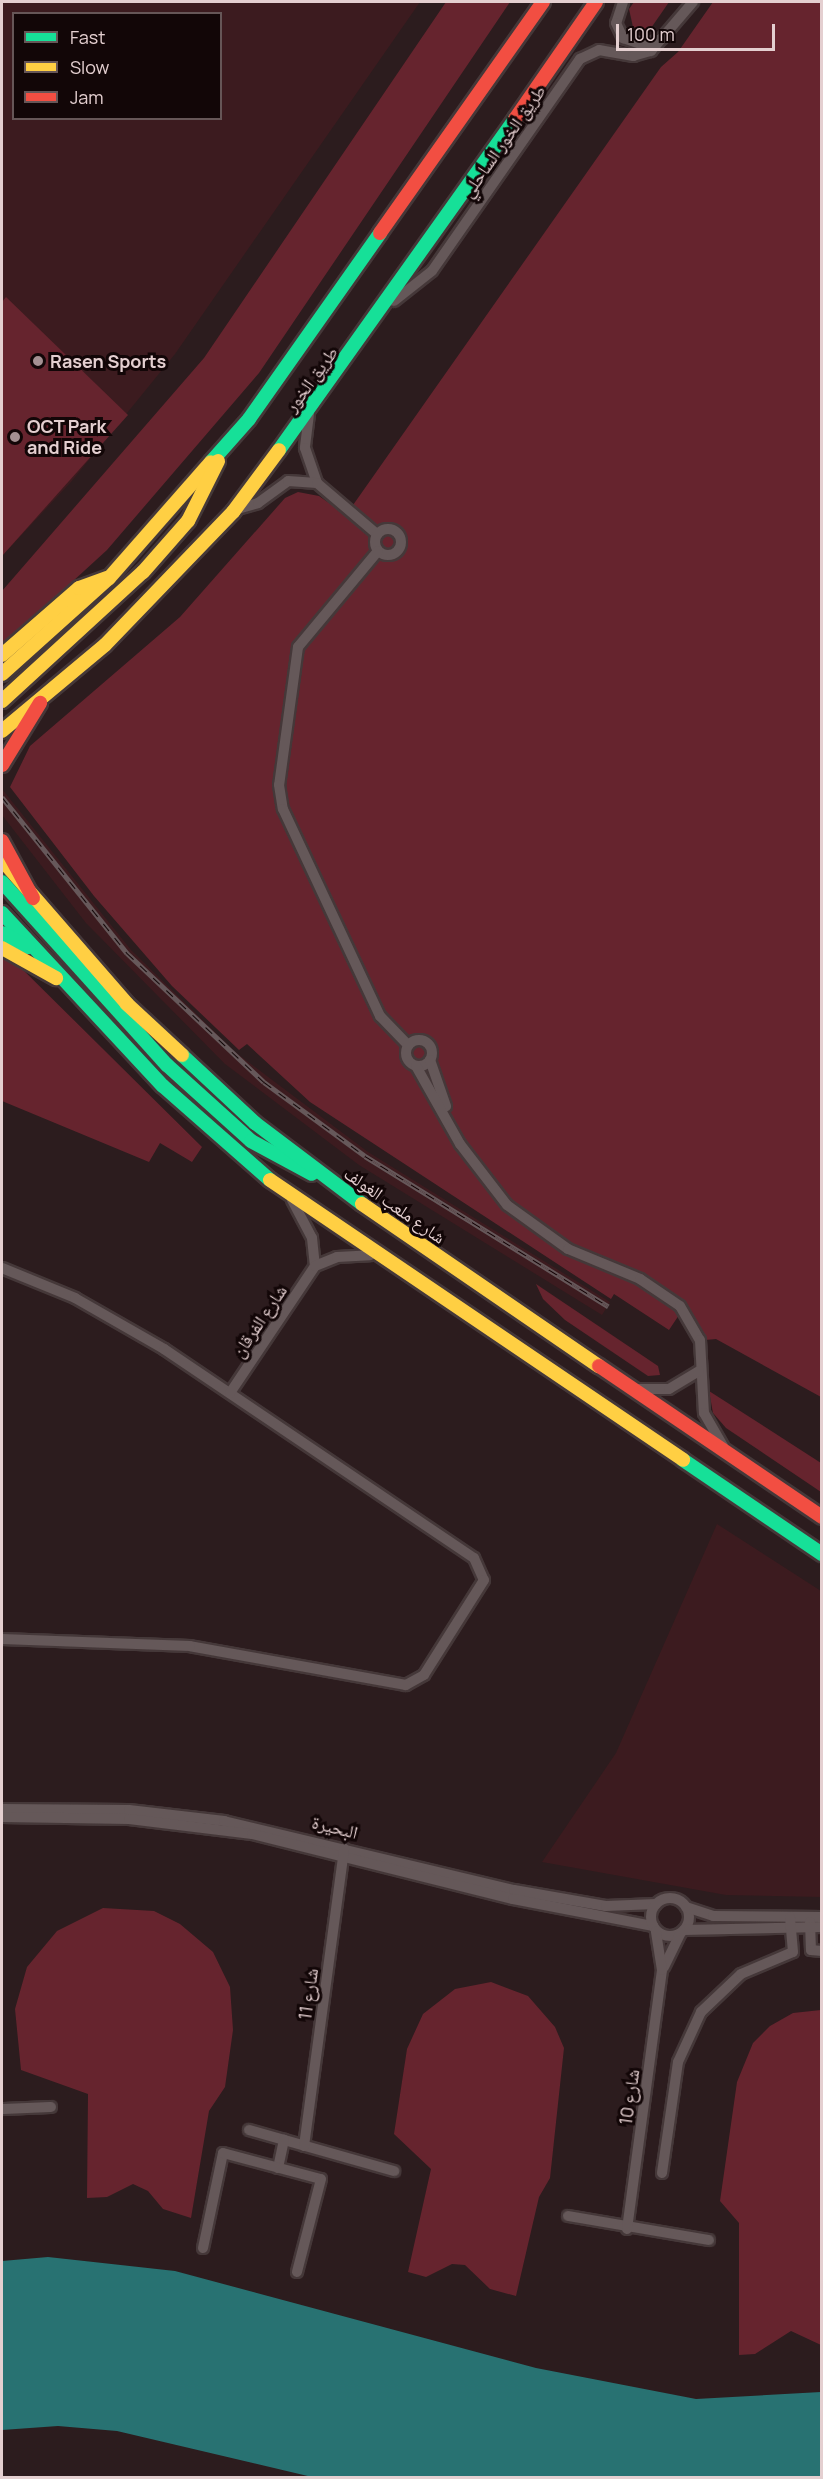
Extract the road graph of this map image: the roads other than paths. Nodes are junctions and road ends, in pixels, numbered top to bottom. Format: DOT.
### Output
graph roads {
  1 [pos="543,2"];
  2 [pos="596,2"];
  3 [pos="623,2"];
  4 [pos="693,2"];
  5 [pos="668,36"];
  6 [pos="384,308"];
  7 [pos="309,412"];
  8 [pos="219,453"];
  9 [pos="317,483"];
  10 [pos="234,510"];
  11 [pos="377,534"];
  12 [pos="378,551"];
  13 [pos="109,578"];
  14 [pos="2,655"];
  15 [pos="2,674"];
  16 [pos="42,699"];
  17 [pos="2,701"];
  18 [pos="2,731"];
  19 [pos="2,765"];
  20 [pos="2,841"];
  21 [pos="2,860"];
  22 [pos="2,882"];
  23 [pos="33,898"];
  24 [pos="2,913"];
  25 [pos="2,933"];
  26 [pos="2,948"];
  27 [pos="32,948"];
  28 [pos="61,980"];
  29 [pos="408,1045"];
  30 [pos="430,1060"];
  31 [pos="416,1066"];
  32 [pos="451,1127"];
  33 [pos="326,1179"];
  34 [pos="289,1196"];
  35 [pos="370,1255"];
  36 [pos="315,1266"];
  37 [pos="2,1268"];
  38 [pos="699,1371"];
  39 [pos="631,1388"];
  40 [pos="230,1393"];
  41 [pos="734,1457"];
  42 [pos="822,1517"];
  43 [pos="822,1554"];
  44 [pos="2,1639"];
  45 [pos="2,1809"];
  46 [pos="31,1812"];
  47 [pos="2,1817"];
  48 [pos="344,1850"];
  49 [pos="656,1904"];
  50 [pos="686,1907"];
  51 [pos="791,1922"];
  52 [pos="816,1922"];
  53 [pos="654,1928"];
  54 [pos="682,1932"];
  55 [pos="816,1951"];
  56 [pos="793,1952"];
  57 [pos="662,1970"];
  58 [pos="51,2107"];
  59 [pos="2,2109"];
  60 [pos="249,2130"];
  61 [pos="284,2140"];
  62 [pos="304,2146"];
  63 [pos="278,2168"];
  64 [pos="394,2171"];
  65 [pos="662,2173"];
  66 [pos="568,2216"];
  67 [pos="627,2229"];
  68 [pos="709,2240"];
  69 [pos="203,2248"];
  70 [pos="297,2272"];
  1 -- 8 [label="main road, طريق الخور"];
  2 -- 6 [label="main road, طريق الخور"];
  3 -- 5 [label="street"];
  4 -- 5 [label="street, طريق الخور الساحلي"];
  5 -- 6 [label="street, طريق الخور الساحلي"];
  6 -- 7 [label="main road, طريق الخور"];
  7 -- 9 [label="street"];
  7 -- 10 [label="main road, طريق الخور"];
  8 -- 13 [label="main road, طريق الخور"];
  8 -- 17 [label="main road"];
  9 -- 10 [label="street"];
  9 -- 11 [label="street"];
  10 -- 16 [label="main road, طريق الخور"];
  11 -- 12 [label="street"];
  11 -- 12 [label="street"];
  12 -- 29 [label="street"];
  13 -- 14 [label="main road"];
  13 -- 15 [label="main road, طريق الخور"];
  16 -- 18 [label="main road, طريق الخور"];
  16 -- 19 [label="main road"];
  20 -- 23 [label="main road"];
  21 -- 23 [label="main road, شارع ملعب الغولف"];
  22 -- 33 [label="main road"];
  23 -- 33 [label="main road, شارع ملعب الغولف"];
  24 -- 27 [label="main road"];
  25 -- 27 [label="main road"];
  26 -- 28 [label="main road"];
  27 -- 28 [label="main road"];
  28 -- 34 [label="main road"];
  29 -- 30 [label="street"];
  29 -- 31 [label="street"];
  30 -- 31 [label="street"];
  30 -- 32 [label="street"];
  31 -- 32 [label="street"];
  32 -- 38 [label="street"];
  33 -- 39 [label="main road, شارع ملعب الغولف"];
  34 -- 35 [label="main road"];
  34 -- 36 [label="street"];
  35 -- 36 [label="street"];
  35 -- 43 [label="main road"];
  36 -- 40 [label="street, شارع الفرقان"];
  37 -- 40 [label="street"];
  38 -- 39 [label="street"];
  38 -- 41 [label="street"];
  39 -- 41 [label="main road, شارع ملعب الغولف"];
  40 -- 44 [label="street"];
  41 -- 42 [label="main road, شارع ملعب الغولف"];
  45 -- 46 [label="street, البحيرة"];
  46 -- 47 [label="street, البحيرة"];
  46 -- 48 [label="street, البحيرة"];
  48 -- 49 [label="street, البحيرة"];
  48 -- 53 [label="street, البحيرة"];
  48 -- 62 [label="street, شارع 11"];
  49 -- 50 [label="street"];
  49 -- 53 [label="street"];
  50 -- 51 [label="street"];
  50 -- 54 [label="street"];
  51 -- 52 [label="street"];
  51 -- 54 [label="street"];
  51 -- 56 [label="street"];
  52 -- 55 [label="street"];
  53 -- 54 [label="street"];
  53 -- 57 [label="street, شارع 10"];
  54 -- 57 [label="street, شارع 10"];
  55 -- 56 [label="street"];
  56 -- 65 [label="street"];
  57 -- 67 [label="street, شارع 10"];
  58 -- 59 [label="street"];
  60 -- 61 [label="street"];
  61 -- 62 [label="street"];
  61 -- 63 [label="street"];
  62 -- 64 [label="street"];
  63 -- 69 [label="street"];
  63 -- 70 [label="street"];
  66 -- 67 [label="street"];
  67 -- 68 [label="street"];
}
